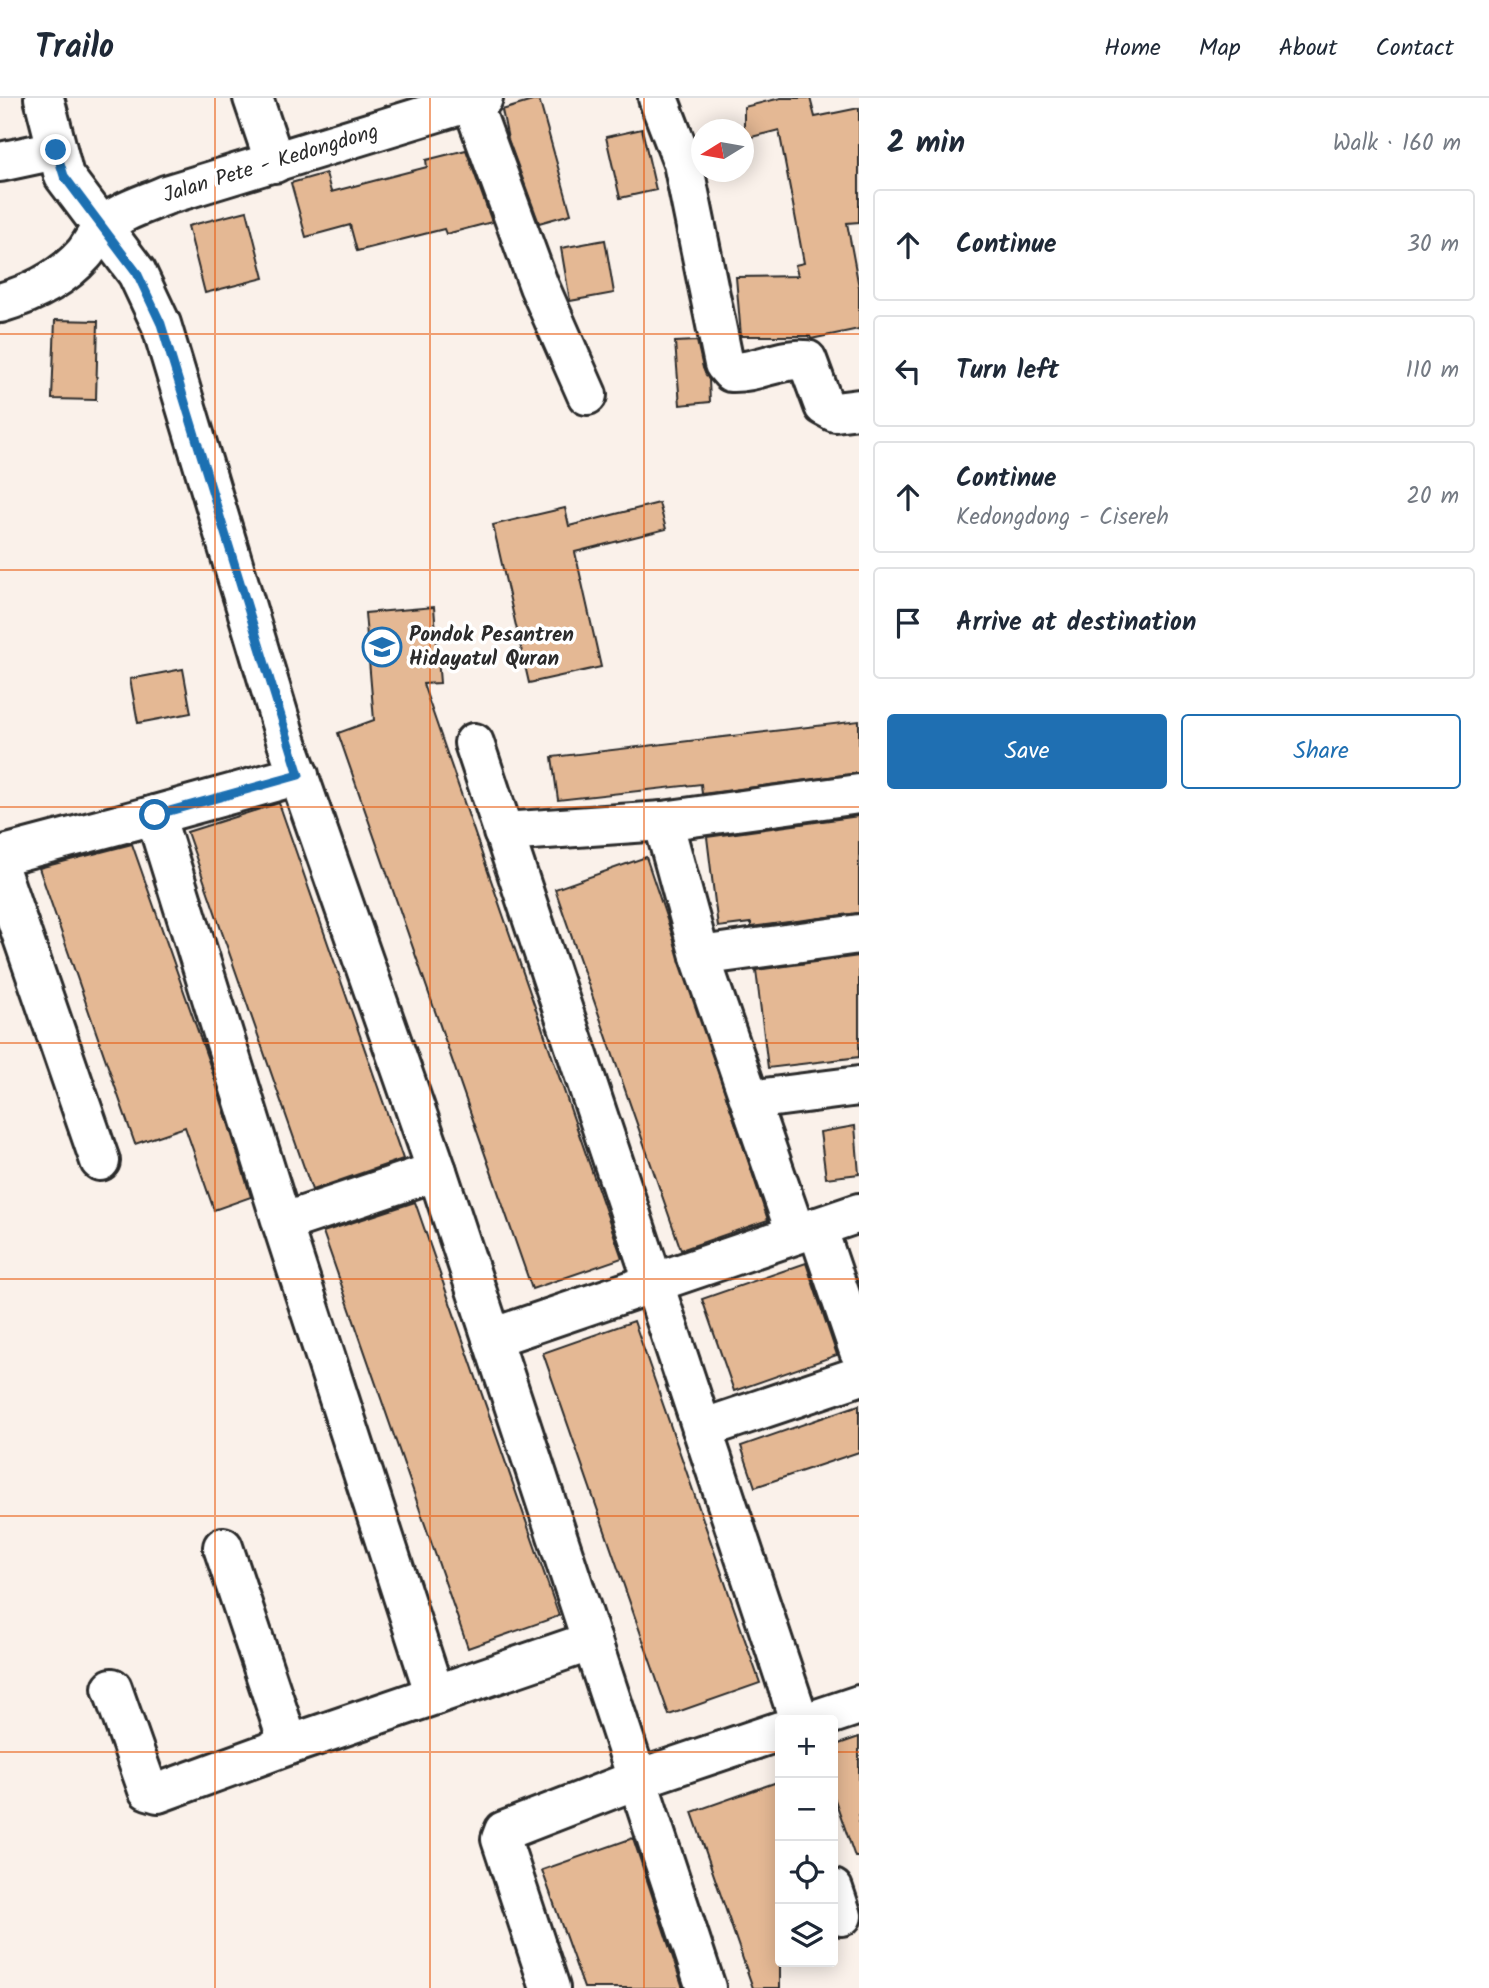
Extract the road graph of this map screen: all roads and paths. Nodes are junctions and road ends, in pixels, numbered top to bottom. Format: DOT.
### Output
graph roads {
  1 [pos="44,98"];
  2 [pos="253,98"];
  3 [pos="658,98"];
  4 [pos="477,100"];
  5 [pos="56,150"];
  6 [pos="0,162"];
  7 [pos="275,163"];
  8 [pos="103,227"];
  9 [pos="0,303"];
  10 [pos="587,395"];
  11 [pos="859,409"];
  12 [pos="474,743"];
  13 [pos="299,775"];
  14 [pos="859,794"];
  15 [pos="155,815"];
  16 [pos="663,821"];
  17 [pos="503,832"];
  18 [pos="0,856"];
  19 [pos="0,871"];
  20 [pos="859,934"];
  21 [pos="700,956"];
  22 [pos="859,1086"];
  23 [pos="750,1100"];
  24 [pos="100,1161"];
  25 [pos="437,1171"];
  26 [pos="859,1213"];
  27 [pos="282,1223"];
  28 [pos="807,1231"];
  29 [pos="653,1283"];
  30 [pos="492,1338"];
  31 [pos="859,1351"];
  32 [pos="859,1376"];
  33 [pos="702,1429"];
  34 [pos="223,1547"];
  35 [pos="592,1642"];
  36 [pos="112,1688"];
  37 [pos="435,1695"];
  38 [pos="859,1705"];
  39 [pos="780,1715"];
  40 [pos="829,1715"];
  41 [pos="775,1734"];
  42 [pos="289,1745"];
  43 [pos="638,1779"];
  44 [pos="550,1988"];
  45 [pos="706,1988"];
  1 -- 5 [label="street"];
  2 -- 7 [label="street"];
  3 -- 11 [label="street"];
  4 -- 7 [label="street, Jalan Pete - Kedongdong"];
  4 -- 10 [label="street"];
  5 -- 6 [label="street"];
  5 -- 8 [label="street"];
  7 -- 8 [label="street, Jalan Pete - Kedongdong"];
  8 -- 9 [label="street"];
  8 -- 13 [label="street"];
  12 -- 17 [label="street"];
  13 -- 15 [label="street"];
  13 -- 25 [label="street"];
  14 -- 16 [label="street"];
  15 -- 18 [label="street"];
  15 -- 27 [label="street"];
  16 -- 17 [label="street"];
  16 -- 21 [label="street"];
  17 -- 29 [label="street"];
  19 -- 24 [label="street"];
  20 -- 21 [label="street"];
  21 -- 23 [label="street"];
  22 -- 23 [label="street"];
  23 -- 28 [label="street"];
  25 -- 27 [label="street"];
  25 -- 30 [label="street"];
  26 -- 28 [label="street"];
  27 -- 37 [label="street"];
  28 -- 29 [label="street"];
  28 -- 31 [label="street"];
  29 -- 30 [label="street"];
  29 -- 33 [label="street"];
  30 -- 35 [label="street"];
  32 -- 33 [label="street"];
  33 -- 39 [label="street"];
  34 -- 42 [label="street"];
  35 -- 37 [label="street"];
  35 -- 43 [label="street"];
  36 -- 42 [label="street"];
  37 -- 42 [label="street"];
  38 -- 40 [label="street"];
  41 -- 43 [label="street"];
  43 -- 44 [label="street"];
  43 -- 45 [label="street"];
}
